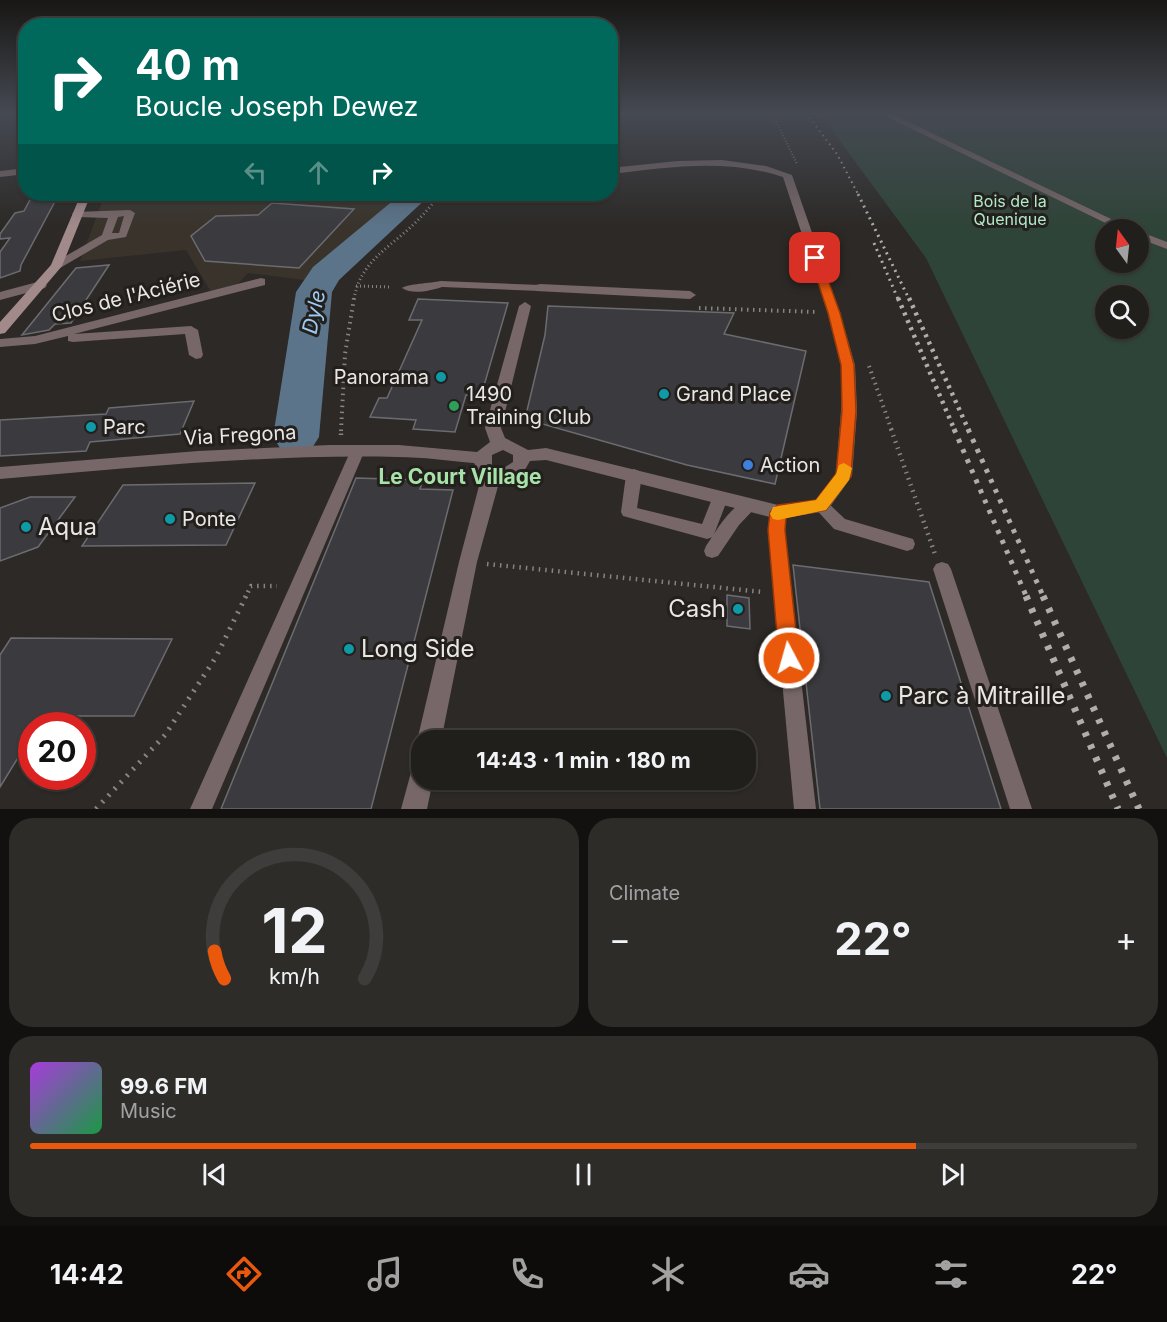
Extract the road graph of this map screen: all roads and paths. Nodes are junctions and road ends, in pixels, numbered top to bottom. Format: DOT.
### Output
graph roads {
  1 [pos="962,151"];
  2 [pos="618,170"];
  3 [pos="18,172"];
  4 [pos="0,174"];
  5 [pos="83,201"];
  6 [pos="435,201"];
  7 [pos="77,214"];
  8 [pos="114,215"];
  9 [pos="1106,219"];
  10 [pos="106,237"];
  11 [pos="1149,239"];
  12 [pos="1167,246"];
  13 [pos="56,266"];
  14 [pos="261,282"];
  15 [pos="41,285"];
  16 [pos="356,286"];
  17 [pos="407,288"];
  18 [pos="540,288"];
  19 [pos="690,295"];
  20 [pos="0,296"];
  21 [pos="525,306"];
  22 [pos="0,330"];
  23 [pos="35,340"];
  24 [pos="0,343"];
  25 [pos="196,355"];
  26 [pos="499,445"];
  27 [pos="343,450"];
  28 [pos="523,456"];
  29 [pos="482,458"];
  30 [pos="0,473"];
  31 [pos="495,473"];
  32 [pos="634,474"];
  33 [pos="720,498"];
  34 [pos="750,506"];
  35 [pos="821,506"];
  36 [pos="778,512"];
  37 [pos="907,544"];
  38 [pos="712,551"];
  39 [pos="468,562"];
  40 [pos="942,569"];
  41 [pos="299,586"];
  42 [pos="782,594"];
  43 [pos="431,730"];
  44 [pos="418,790"];
  45 [pos="96,809"];
  46 [pos="201,809"];
  47 [pos="414,809"];
  48 [pos="805,809"];
  49 [pos="1021,809"];
  1 -- 9 [label="street"];
  2 -- 35 [label="street"];
  3 -- 4 [label="street"];
  5 -- 7 [label="main road"];
  6 -- 16 [label="path"];
  7 -- 8 [label="lane"];
  7 -- 13 [label="main road"];
  8 -- 10 [label="lane"];
  8 -- 10 [label="lane"];
  10 -- 13 [label="lane"];
  11 -- 12 [label="street"];
  13 -- 15 [label="main road"];
  14 -- 23 [label="street, Clos de l'Aciérie"];
  15 -- 20 [label="street"];
  15 -- 22 [label="main road"];
  16 -- 17 [label="path"];
  16 -- 27 [label="path"];
  17 -- 18 [label="lane"];
  18 -- 19 [label="street"];
  21 -- 26 [label="street"];
  23 -- 24 [label="street, Clos de l'Aciérie"];
  23 -- 25 [label="street"];
  26 -- 28 [label="street"];
  26 -- 29 [label="street"];
  27 -- 29 [label="street, Via Fregona"];
  27 -- 30 [label="street, Via Fregona"];
  27 -- 41 [label="lane"];
  28 -- 31 [label="street"];
  28 -- 32 [label="street"];
  29 -- 31 [label="street"];
  31 -- 39 [label="street"];
  32 -- 33 [label="street"];
  32 -- 33 [label="lane"];
  33 -- 34 [label="street"];
  34 -- 36 [label="street"];
  34 -- 38 [label="lane"];
  35 -- 36 [label="street"];
  35 -- 37 [label="lane"];
  36 -- 42 [label="lane"];
  39 -- 42 [label="path"];
  39 -- 43 [label="street"];
  40 -- 49 [label="lane"];
  41 -- 45 [label="path"];
  41 -- 46 [label="lane"];
  42 -- 48 [label="lane"];
  44 -- 47 [label="street"];
}
